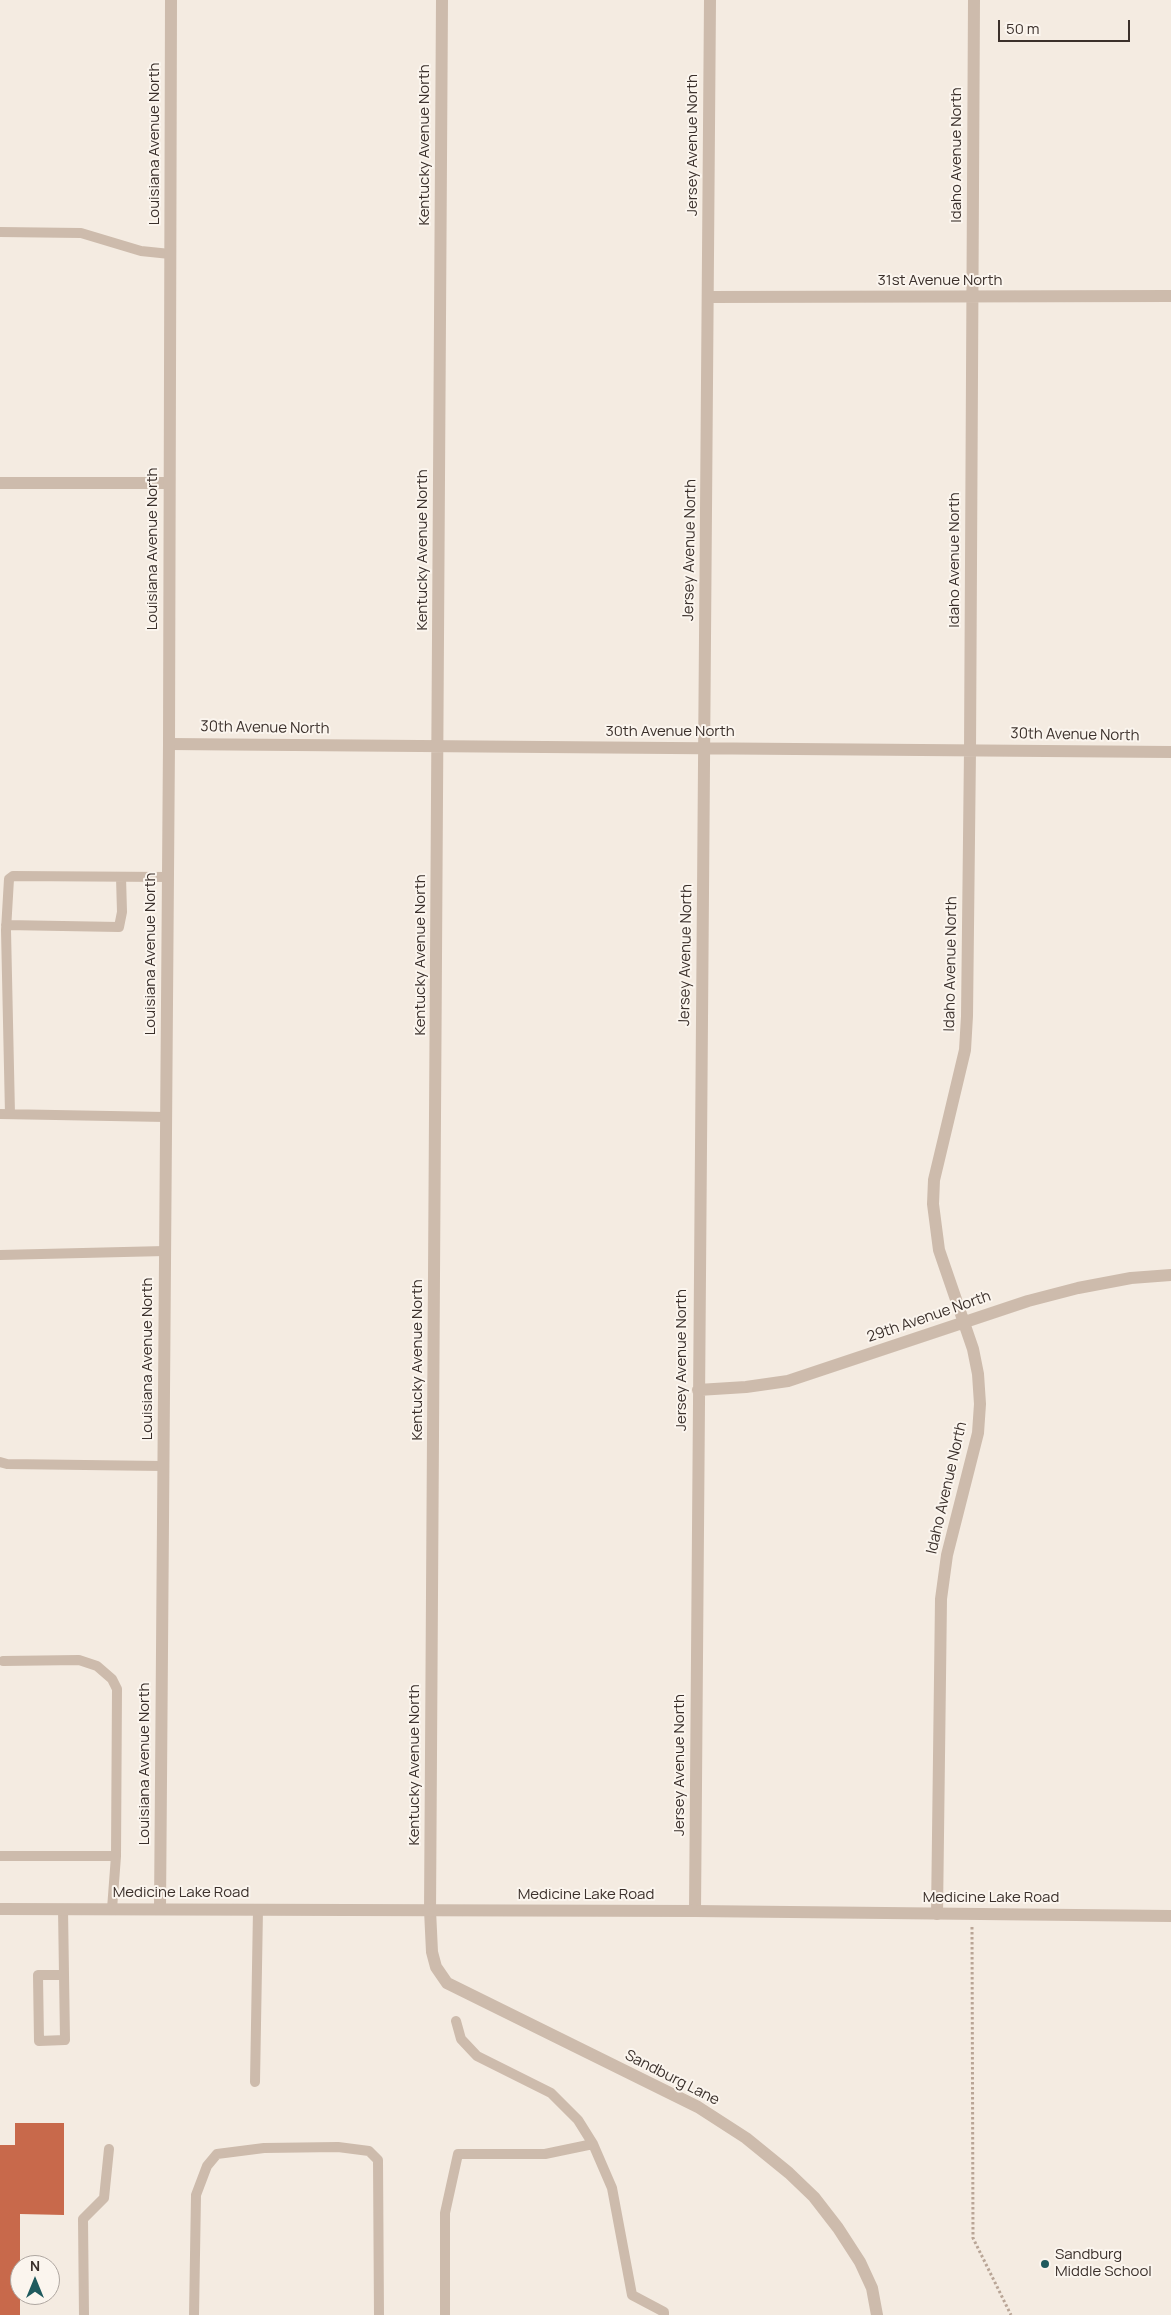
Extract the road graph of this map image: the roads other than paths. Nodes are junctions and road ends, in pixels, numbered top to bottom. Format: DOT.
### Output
graph roads {
  1 [pos="171,0"];
  2 [pos="442,0"];
  3 [pos="710,0"];
  4 [pos="974,0"];
  5 [pos="0,232"];
  6 [pos="170,254"];
  7 [pos="1171,296"];
  8 [pos="709,297"];
  9 [pos="972,297"];
  10 [pos="0,483"];
  11 [pos="169,483"];
  12 [pos="169,744"];
  13 [pos="438,746"];
  14 [pos="704,748"];
  15 [pos="970,750"];
  16 [pos="1171,752"];
  17 [pos="121,877"];
  18 [pos="167,877"];
  19 [pos="6,925"];
  20 [pos="5,1114"];
  21 [pos="166,1117"];
  22 [pos="165,1252"];
  23 [pos="0,1255"];
  24 [pos="1171,1275"];
  25 [pos="963,1322"];
  26 [pos="698,1390"];
  27 [pos="0,1462"];
  28 [pos="163,1466"];
  29 [pos="4,1661"];
  30 [pos="0,1856"];
  31 [pos="116,1856"];
  32 [pos="0,1909"];
  33 [pos="63,1909"];
  34 [pos="112,1909"];
  35 [pos="160,1909"];
  36 [pos="258,1910"];
  37 [pos="430,1910"];
  38 [pos="695,1911"];
  39 [pos="937,1914"];
  40 [pos="1171,1916"];
  41 [pos="64,1975"];
  42 [pos="456,2021"];
  43 [pos="255,2082"];
  44 [pos="593,2144"];
  45 [pos="109,2149"];
  46 [pos="84,2315"];
  47 [pos="194,2315"];
  48 [pos="379,2315"];
  49 [pos="445,2315"];
  50 [pos="664,2315"];
  51 [pos="877,2315"];
  1 -- 6 [label="street, Louisiana Avenue North"];
  2 -- 13 [label="street, Kentucky Avenue North"];
  3 -- 8 [label="street, Jersey Avenue North"];
  4 -- 9 [label="street, Idaho Avenue North"];
  5 -- 6 [label="lane"];
  6 -- 11 [label="street, Louisiana Avenue North"];
  7 -- 9 [label="street, 31st Avenue North"];
  8 -- 9 [label="street, 31st Avenue North"];
  8 -- 14 [label="street, Jersey Avenue North"];
  9 -- 15 [label="street, Idaho Avenue North"];
  10 -- 11 [label="street"];
  11 -- 12 [label="street, Louisiana Avenue North"];
  12 -- 13 [label="street, 30th Avenue North"];
  12 -- 18 [label="street, Louisiana Avenue North"];
  13 -- 14 [label="street, 30th Avenue North"];
  13 -- 37 [label="street, Kentucky Avenue North"];
  14 -- 15 [label="street, 30th Avenue North"];
  14 -- 26 [label="street, Jersey Avenue North"];
  15 -- 16 [label="street, 30th Avenue North"];
  15 -- 25 [label="street, Idaho Avenue North"];
  17 -- 18 [label="lane"];
  17 -- 19 [label="lane"];
  17 -- 19 [label="lane"];
  18 -- 21 [label="street, Louisiana Avenue North"];
  19 -- 20 [label="lane"];
  20 -- 21 [label="lane"];
  21 -- 22 [label="street, Louisiana Avenue North"];
  22 -- 23 [label="lane"];
  22 -- 28 [label="street, Louisiana Avenue North"];
  24 -- 25 [label="street, 29th Avenue North"];
  25 -- 26 [label="street, 29th Avenue North"];
  25 -- 39 [label="street, Idaho Avenue North"];
  26 -- 38 [label="street, Jersey Avenue North"];
  27 -- 28 [label="lane"];
  28 -- 35 [label="street, Louisiana Avenue North"];
  29 -- 31 [label="lane"];
  30 -- 31 [label="lane"];
  31 -- 34 [label="lane"];
  32 -- 33 [label="street, Medicine Lake Road"];
  33 -- 34 [label="street, Medicine Lake Road"];
  33 -- 41 [label="lane"];
  34 -- 35 [label="street, Medicine Lake Road"];
  35 -- 36 [label="street, Medicine Lake Road"];
  36 -- 37 [label="street, Medicine Lake Road"];
  36 -- 43 [label="lane"];
  37 -- 38 [label="street, Medicine Lake Road"];
  37 -- 51 [label="street, Sandburg Lane"];
  38 -- 39 [label="street, Medicine Lake Road"];
  39 -- 40 [label="street, Medicine Lake Road"];
  41 -- 41 [label="lane"];
  42 -- 44 [label="lane"];
  44 -- 49 [label="lane"];
  44 -- 50 [label="lane"];
  45 -- 46 [label="lane"];
  47 -- 48 [label="lane"];
}
